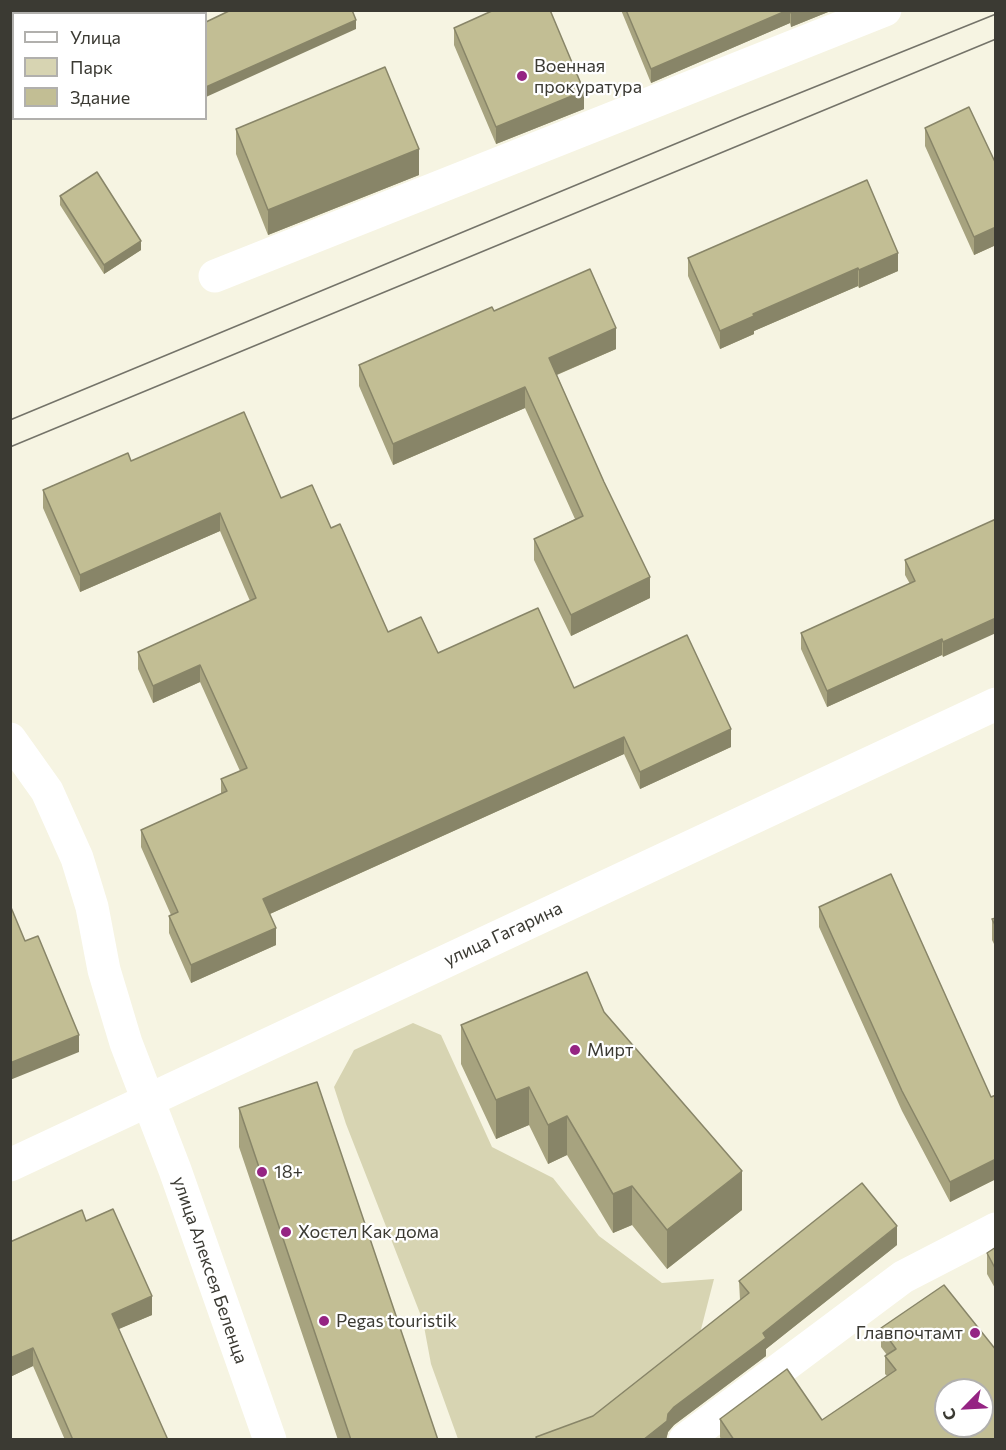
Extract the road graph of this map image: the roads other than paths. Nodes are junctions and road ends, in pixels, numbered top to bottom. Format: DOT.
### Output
graph roads {
  1 [pos="885,10"];
  2 [pos="215,276"];
  3 [pos="996,704"];
  4 [pos="10,739"];
  5 [pos="148,1101"];
  6 [pos="10,1166"];
  7 [pos="996,1229"];
  8 [pos="270,1440"];
  9 [pos="684,1440"];
  1 -- 2 [label="main road"];
  3 -- 5 [label="main road, улица Гагарина"];
  4 -- 5 [label="main road, улица Алексея Беленца"];
  5 -- 6 [label="main road, улица Гагарина"];
  5 -- 8 [label="main road, улица Алексея Беленца"];
  7 -- 9 [label="main road"];
}
